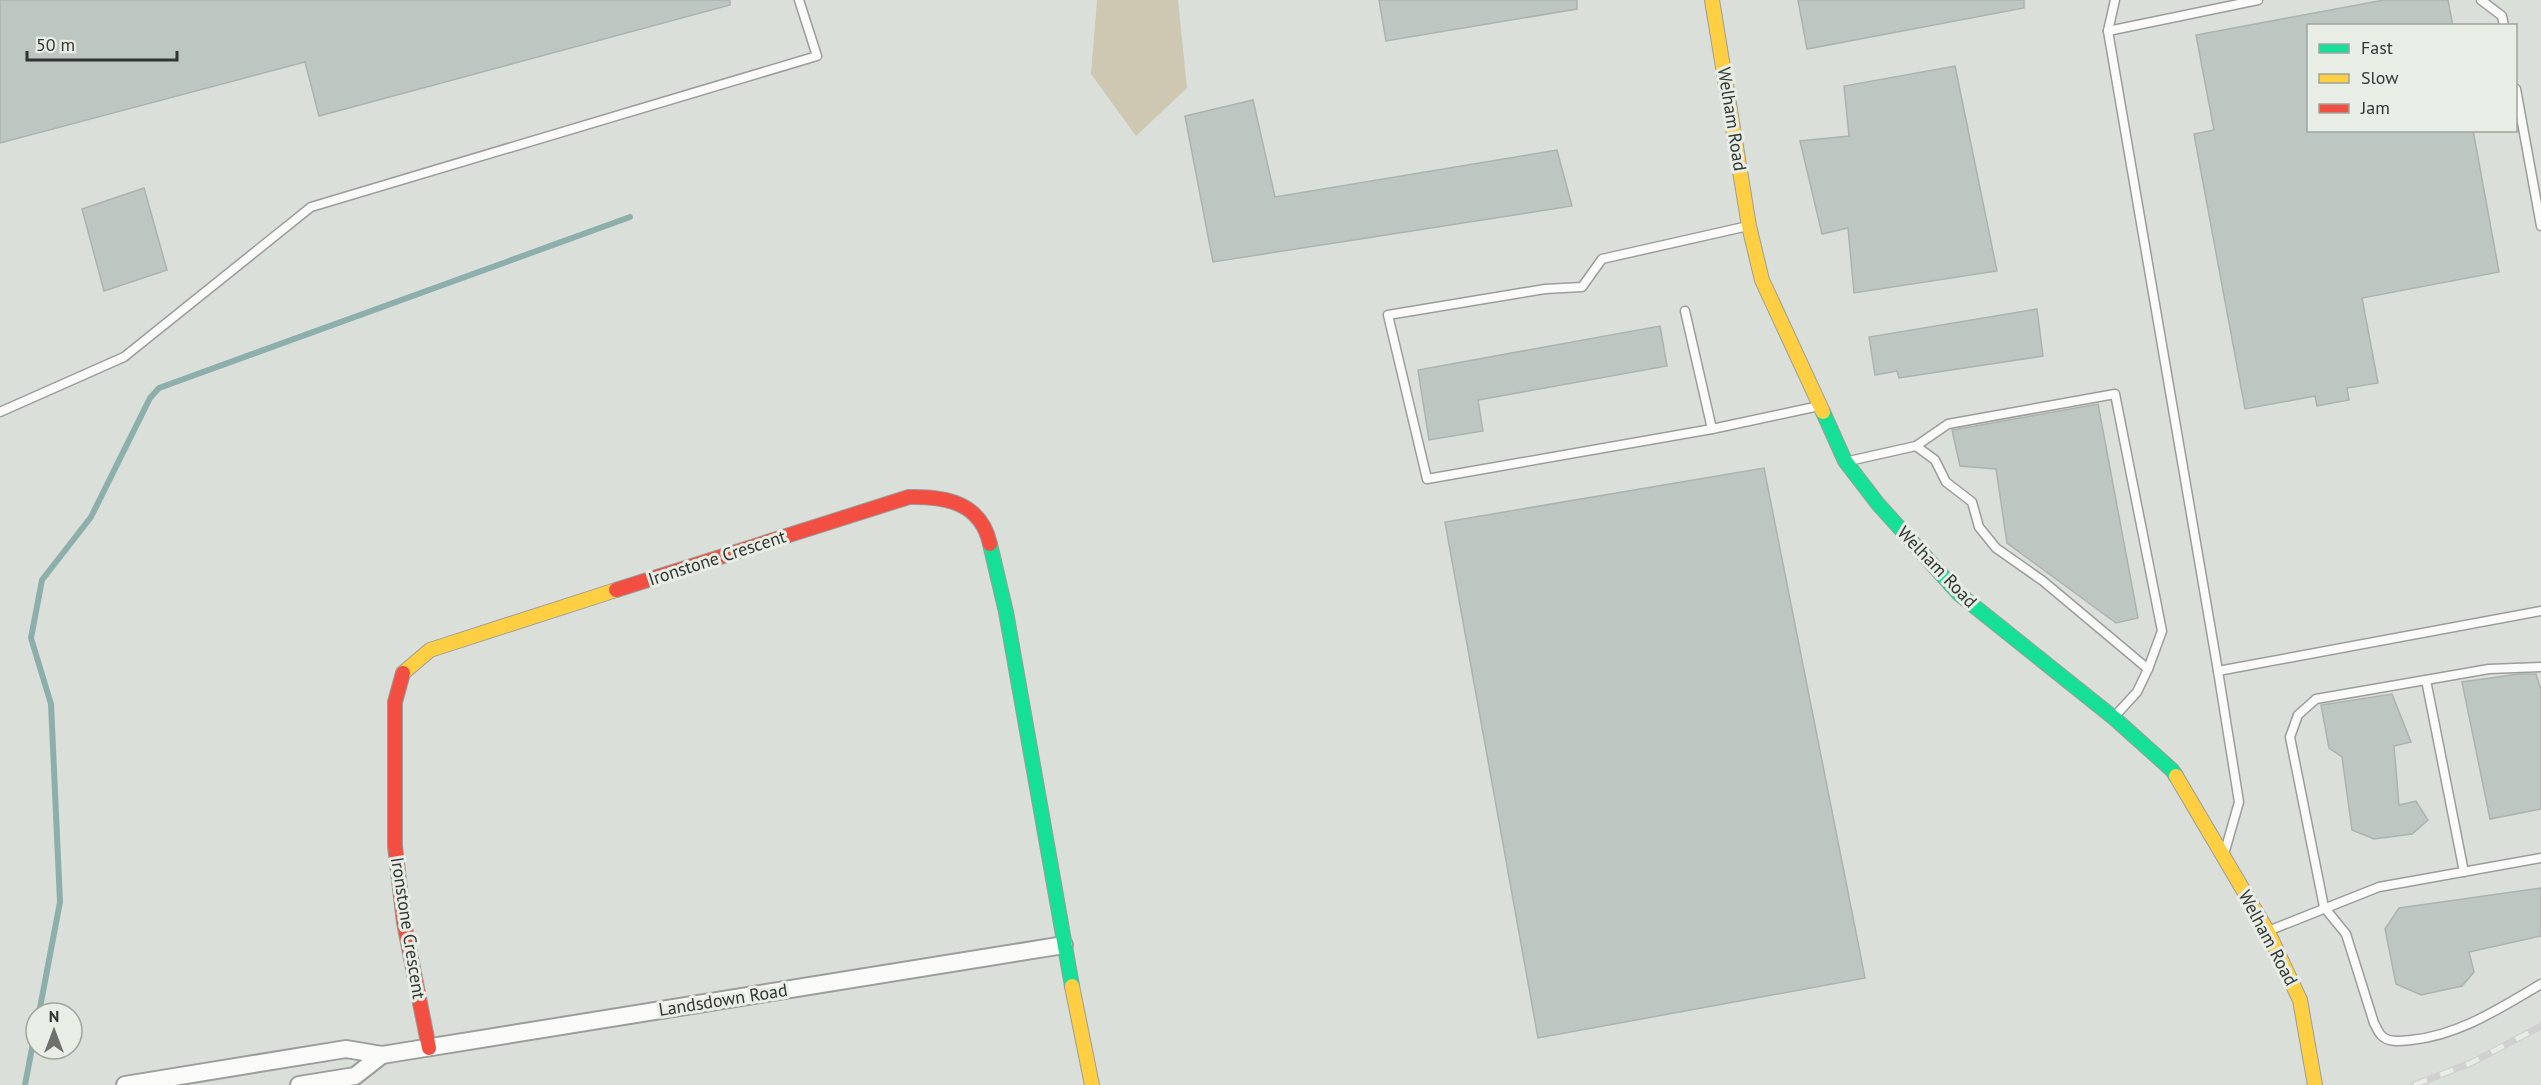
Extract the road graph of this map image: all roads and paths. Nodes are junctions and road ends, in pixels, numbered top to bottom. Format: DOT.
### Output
graph roads {
  1 [pos="799,0"];
  2 [pos="1712,0"];
  3 [pos="2115,0"];
  4 [pos="2258,0"];
  5 [pos="2481,0"];
  6 [pos="2504,24"];
  7 [pos="2108,31"];
  8 [pos="2517,94"];
  9 [pos="1749,226"];
  10 [pos="2541,226"];
  11 [pos="1685,310"];
  12 [pos="1819,406"];
  13 [pos="0,412"];
  14 [pos="1712,429"];
  15 [pos="1916,446"];
  16 [pos="1845,461"];
  17 [pos="2541,611"];
  18 [pos="2541,667"];
  19 [pos="2148,669"];
  20 [pos="2218,671"];
  21 [pos="2426,680"];
  22 [pos="2114,718"];
  23 [pos="2223,857"];
  24 [pos="2541,858"];
  25 [pos="2464,872"];
  26 [pos="2324,907"];
  27 [pos="2268,932"];
  28 [pos="1064,945"];
  29 [pos="2541,984"];
  30 [pos="429,1048"];
  31 [pos="382,1055"];
  32 [pos="124,1085"];
  33 [pos="299,1085"];
  34 [pos="1092,1085"];
  35 [pos="2315,1085"];
  1 -- 13 [label="lane"];
  2 -- 9 [label="street, Welham Road"];
  3 -- 7 [label="lane"];
  4 -- 7 [label="lane"];
  5 -- 6 [label="lane"];
  7 -- 20 [label="lane"];
  8 -- 10 [label="lane"];
  9 -- 12 [label="street, Welham Road"];
  9 -- 14 [label="lane"];
  11 -- 14 [label="lane"];
  12 -- 14 [label="lane"];
  12 -- 16 [label="street, Welham Road"];
  15 -- 16 [label="lane"];
  15 -- 19 [label="lane"];
  15 -- 19 [label="lane"];
  16 -- 22 [label="street, Welham Road"];
  17 -- 20 [label="lane"];
  18 -- 21 [label="lane"];
  19 -- 22 [label="lane"];
  20 -- 23 [label="lane"];
  21 -- 25 [label="lane"];
  21 -- 26 [label="lane"];
  22 -- 23 [label="street, Welham Road"];
  23 -- 27 [label="street, Welham Road"];
  24 -- 25 [label="lane"];
  25 -- 26 [label="lane"];
  26 -- 27 [label="lane"];
  26 -- 29 [label="lane"];
  27 -- 35 [label="street, Welham Road"];
  28 -- 30 [label="street, Landsdown Road"];
  28 -- 30 [label="street, Ironstone Crescent"];
  28 -- 34 [label="street, Ironstone Crescent"];
  30 -- 31 [label="street, Landsdown Road"];
  31 -- 32 [label="street, Landsdown Road"];
  31 -- 33 [label="street"];
}
